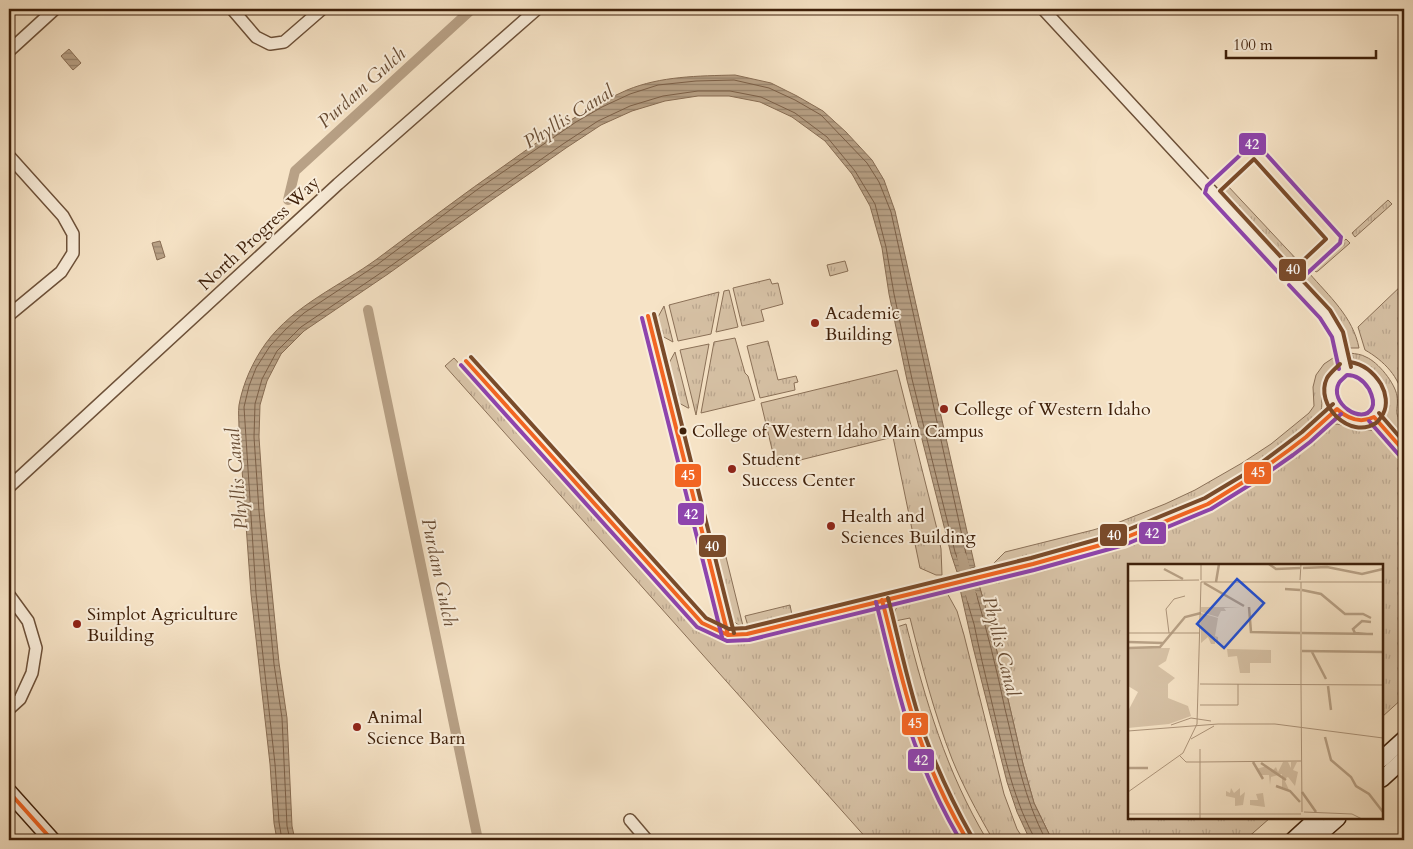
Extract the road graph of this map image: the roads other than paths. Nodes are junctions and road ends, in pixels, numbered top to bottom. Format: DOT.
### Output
graph roads {
  1 [pos="56,9"];
  2 [pos="232,9"];
  3 [pos="322,9"];
  4 [pos="537,9"];
  5 [pos="1042,9"];
  6 [pos="9,51"];
  7 [pos="9,156"];
  8 [pos="9,315"];
  9 [pos="1345,368"];
  10 [pos="1337,409"];
  11 [pos="1374,417"];
  12 [pos="1404,450"];
  13 [pos="9,487"];
  14 [pos="9,595"];
  15 [pos="882,600"];
  16 [pos="728,635"];
  17 [pos="9,709"];
  18 [pos="1404,738"];
  19 [pos="1383,758"];
  20 [pos="1404,759"];
  21 [pos="1383,778"];
  22 [pos="9,792"];
  23 [pos="1316,819"];
  24 [pos="1337,819"];
  25 [pos="630,820"];
  26 [pos="52,840"];
  27 [pos="647,840"];
  28 [pos="967,840"];
  29 [pos="1292,840"];
  30 [pos="1313,840"];
  1 -- 6 [label="street"];
  2 -- 3 [label="street"];
  4 -- 13 [label="street, North Progress Way"];
  5 -- 9 [label="street"];
  7 -- 8 [label="street"];
  9 -- 10 [label="street"];
  9 -- 11 [label="street"];
  10 -- 11 [label="street"];
  10 -- 15 [label="street"];
  11 -- 12 [label="street"];
  14 -- 17 [label="street"];
  15 -- 16 [label="street"];
  15 -- 28 [label="street"];
  18 -- 19 [label="main road"];
  20 -- 21 [label="main road"];
  22 -- 26 [label="main road"];
  23 -- 29 [label="main road"];
  24 -- 30 [label="main road"];
  25 -- 27 [label="street"];
}
